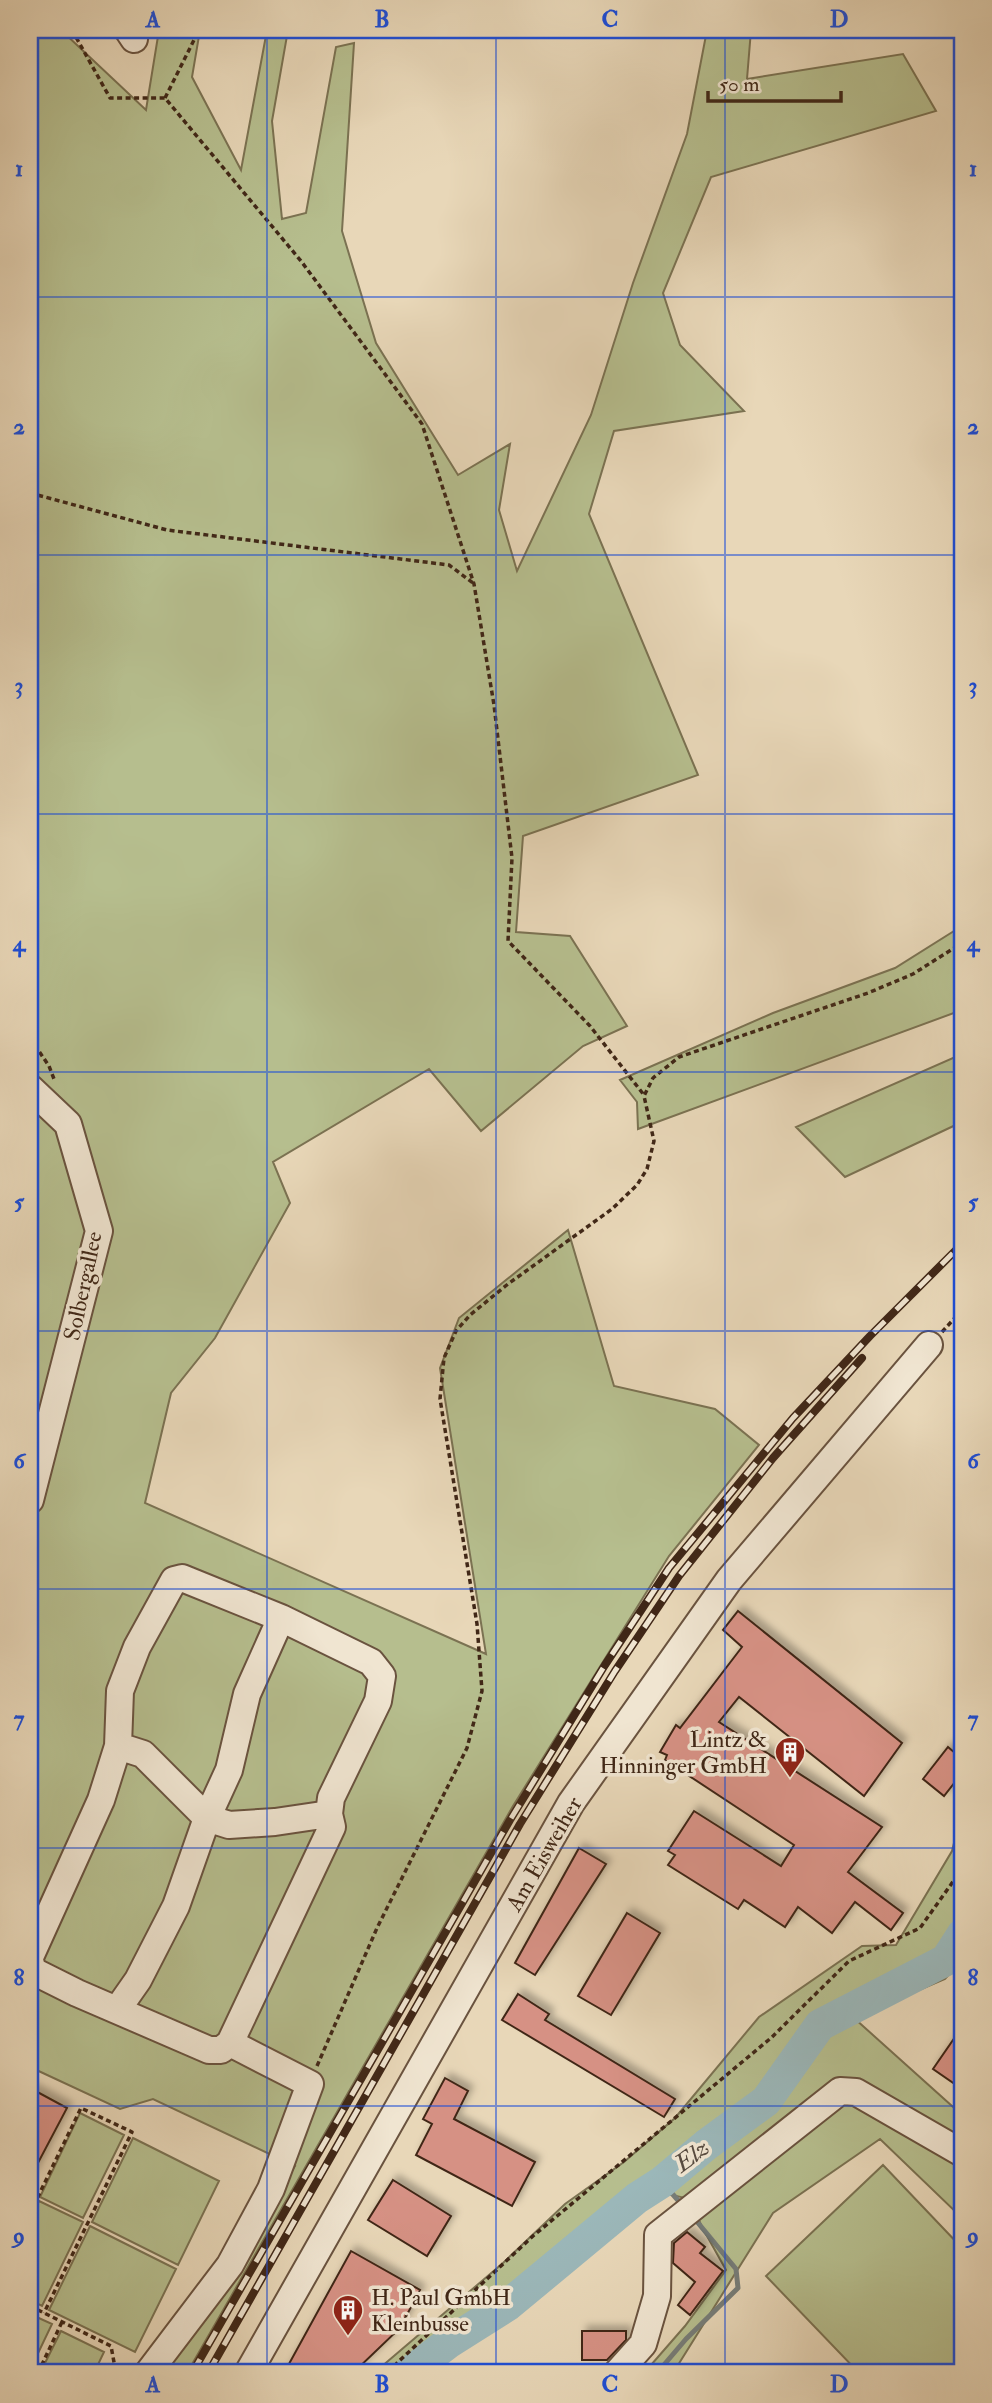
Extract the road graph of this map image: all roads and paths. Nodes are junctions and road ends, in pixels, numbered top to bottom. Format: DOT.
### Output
graph roads {
  1 [pos="72,30"];
  2 [pos="199,30"];
  3 [pos="165,98"];
  4 [pos="30,493"];
  5 [pos="474,584"];
  6 [pos="962,943"];
  7 [pos="30,1088"];
  8 [pos="645,1096"];
  9 [pos="962,1310"];
  10 [pos="929,1345"];
  11 [pos="30,1500"];
  12 [pos="281,1618"];
  13 [pos="118,1746"];
  14 [pos="329,1814"];
  15 [pos="207,1818"];
  16 [pos="962,1869"];
  17 [pos="30,1959"];
  18 [pos="117,2010"];
  19 [pos="230,2043"];
  20 [pos="310,2084"];
  21 [pos="962,2153"];
  22 [pos="30,2213"];
  23 [pos="30,2306"];
  24 [pos="44,2313"];
  25 [pos="62,2322"];
  26 [pos="38,2373"];
  27 [pos="116,2373"];
  28 [pos="148,2373"];
  29 [pos="248,2373"];
  30 [pos="389,2373"];
  31 [pos="617,2373"];
  1 -- 3 [label="path"];
  2 -- 3 [label="path"];
  3 -- 5 [label="path"];
  4 -- 5 [label="path"];
  5 -- 8 [label="path"];
  6 -- 8 [label="path"];
  7 -- 11 [label="street, Solbergallee"];
  8 -- 20 [label="path"];
  9 -- 10 [label="path"];
  10 -- 29 [label="street, Am Eisweiher"];
  12 -- 13 [label="street"];
  12 -- 14 [label="street"];
  12 -- 15 [label="street"];
  13 -- 15 [label="street"];
  13 -- 17 [label="street"];
  14 -- 15 [label="street"];
  14 -- 19 [label="street"];
  15 -- 18 [label="street"];
  16 -- 30 [label="path"];
  17 -- 18 [label="street"];
  18 -- 19 [label="street"];
  19 -- 20 [label="street"];
  20 -- 28 [label="street"];
  21 -- 31 [label="street"];
  22 -- 24 [label="path"];
  23 -- 24 [label="path"];
  24 -- 25 [label="path"];
  25 -- 26 [label="path"];
  25 -- 27 [label="path"];
}
